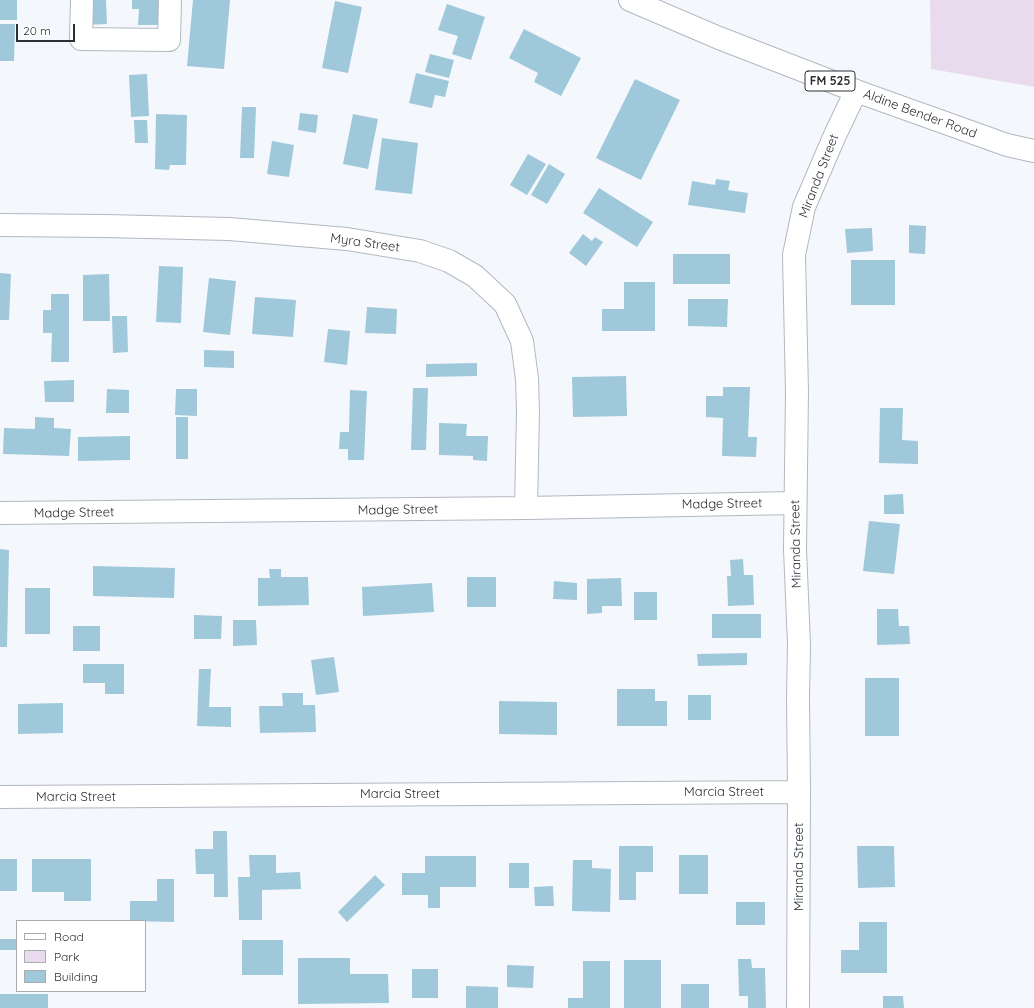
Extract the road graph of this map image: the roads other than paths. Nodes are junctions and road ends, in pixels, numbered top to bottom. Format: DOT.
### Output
graph roads {
  1 [pos="82,0"];
  2 [pos="170,0"];
  3 [pos="630,0"];
  4 [pos="856,91"];
  5 [pos="1034,151"];
  6 [pos="0,225"];
  7 [pos="795,503"];
  8 [pos="526,508"];
  9 [pos="0,513"];
  10 [pos="799,792"];
  11 [pos="0,797"];
  12 [pos="798,1008"];
  1 -- 2 [label="street"];
  3 -- 4 [label="street, Aldine Bender Road / FM 525"];
  4 -- 5 [label="street, Aldine Bender Road / FM 525"];
  4 -- 7 [label="street, Miranda Street"];
  6 -- 8 [label="street, Myra Street"];
  7 -- 8 [label="street, Madge Street"];
  7 -- 10 [label="street, Miranda Street"];
  8 -- 9 [label="street, Madge Street"];
  10 -- 11 [label="street, Marcia Street"];
  10 -- 12 [label="street, Miranda Street"];
}
